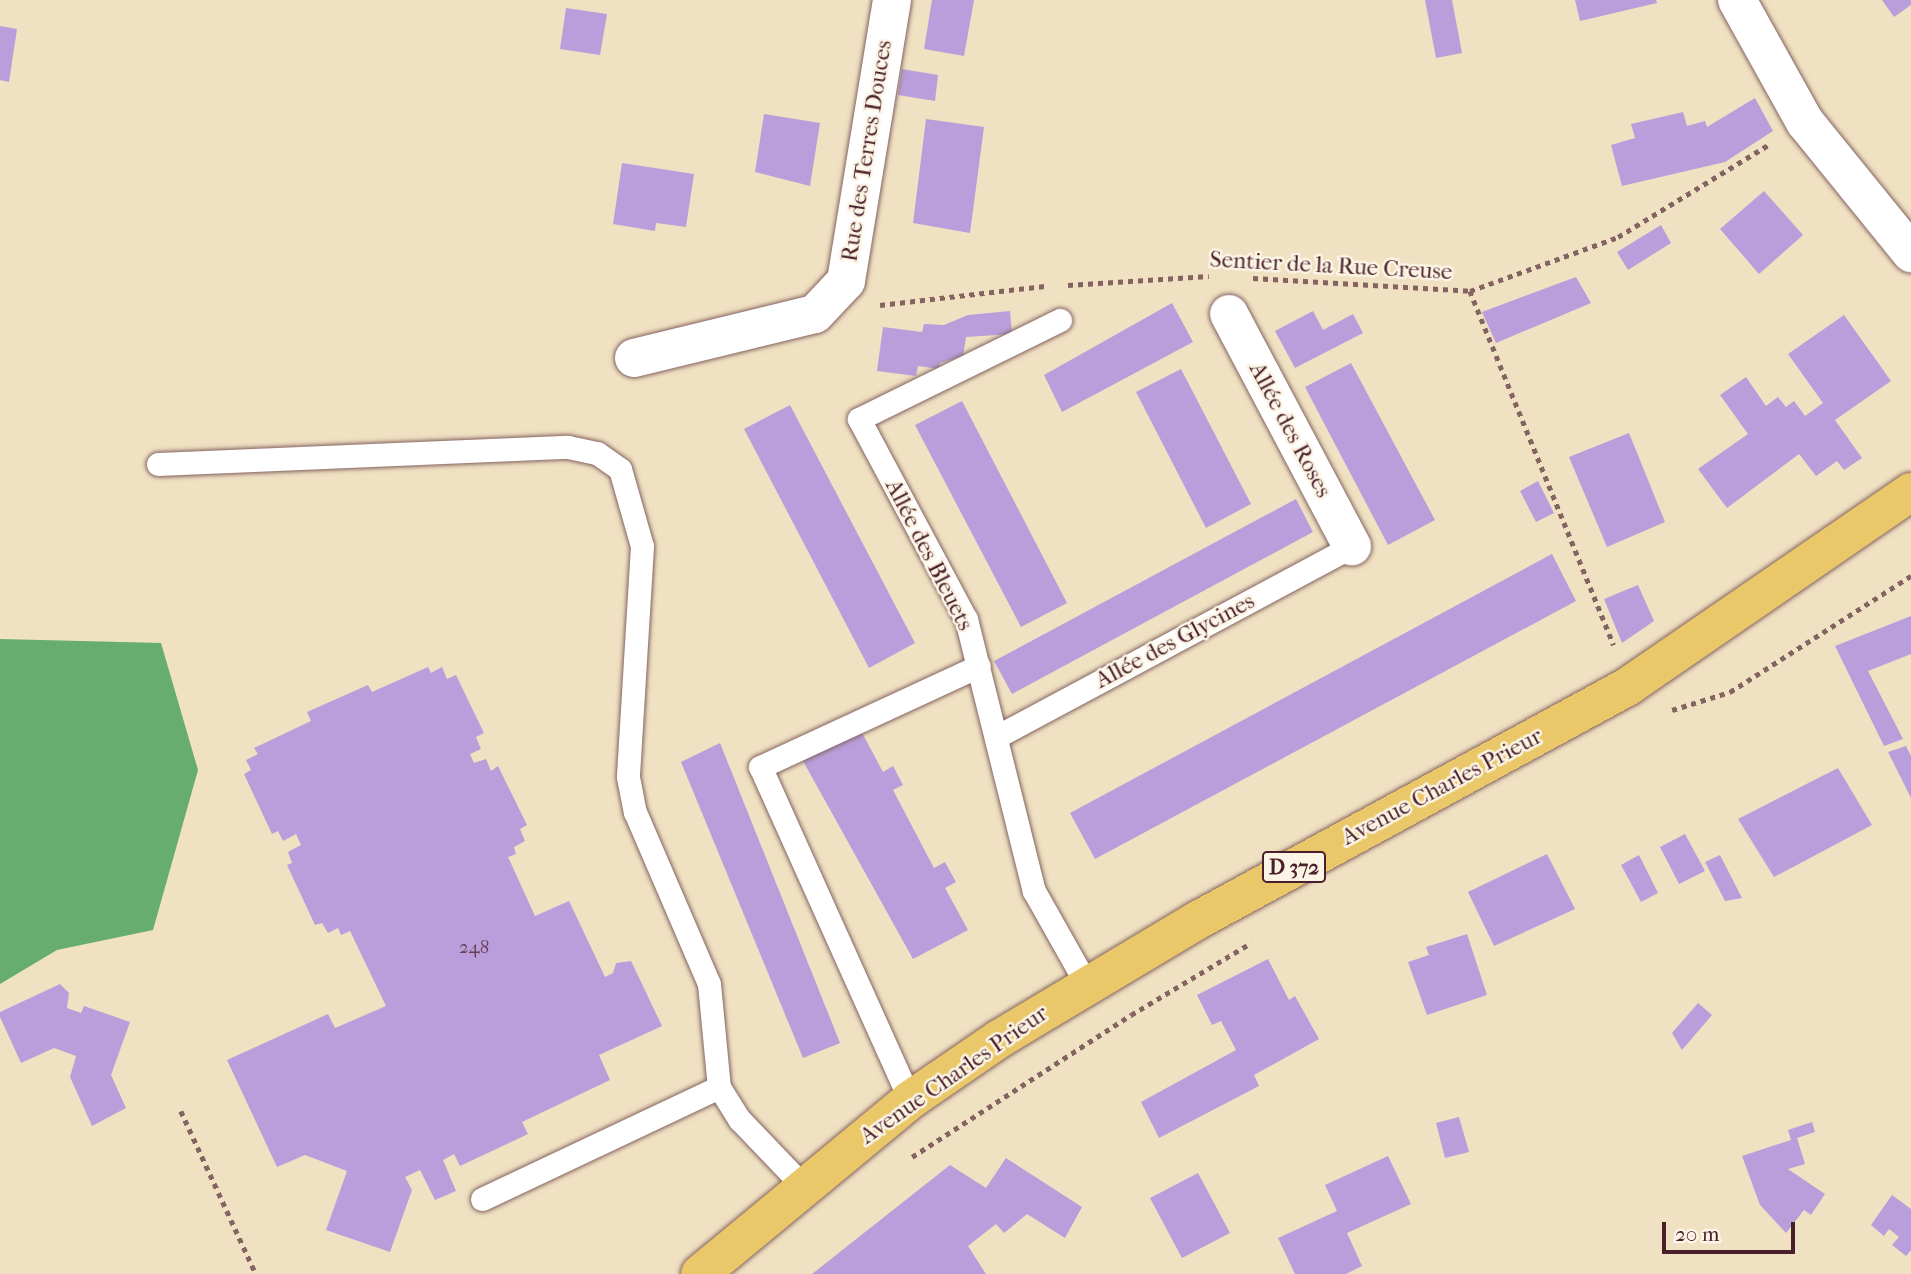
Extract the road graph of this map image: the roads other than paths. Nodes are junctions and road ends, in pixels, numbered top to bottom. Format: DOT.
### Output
graph roads {
  1 [pos="892,0"];
  2 [pos="1738,0"];
  3 [pos="1911,253"];
  4 [pos="1229,314"];
  5 [pos="1060,320"];
  6 [pos="634,358"];
  7 [pos="158,464"];
  8 [pos="1911,492"];
  9 [pos="1352,546"];
  10 [pos="979,666"];
  11 [pos="998,736"];
  12 [pos="1087,985"];
  13 [pos="719,1087"];
  14 [pos="910,1100"];
  15 [pos="803,1186"];
  16 [pos="482,1199"];
  17 [pos="700,1274"];
  1 -- 6 [label="street, Rue des Terres Douces"];
  2 -- 3 [label="street"];
  4 -- 9 [label="street, Allée des Roses"];
  5 -- 10 [label="lane, Allée des Bleuets"];
  7 -- 13 [label="lane"];
  8 -- 12 [label="main road, Avenue Charles Prieur / D 372"];
  9 -- 11 [label="lane, Allée des Glycines"];
  10 -- 11 [label="lane, Allée des Bleuets"];
  10 -- 14 [label="lane"];
  11 -- 12 [label="lane, Allée des Bleuets"];
  12 -- 14 [label="main road, Avenue Charles Prieur / D 372"];
  13 -- 15 [label="lane"];
  13 -- 16 [label="lane"];
  14 -- 15 [label="main road, Avenue Charles Prieur / D 372"];
  15 -- 17 [label="main road, Avenue Charles Prieur / D 372"];
}
